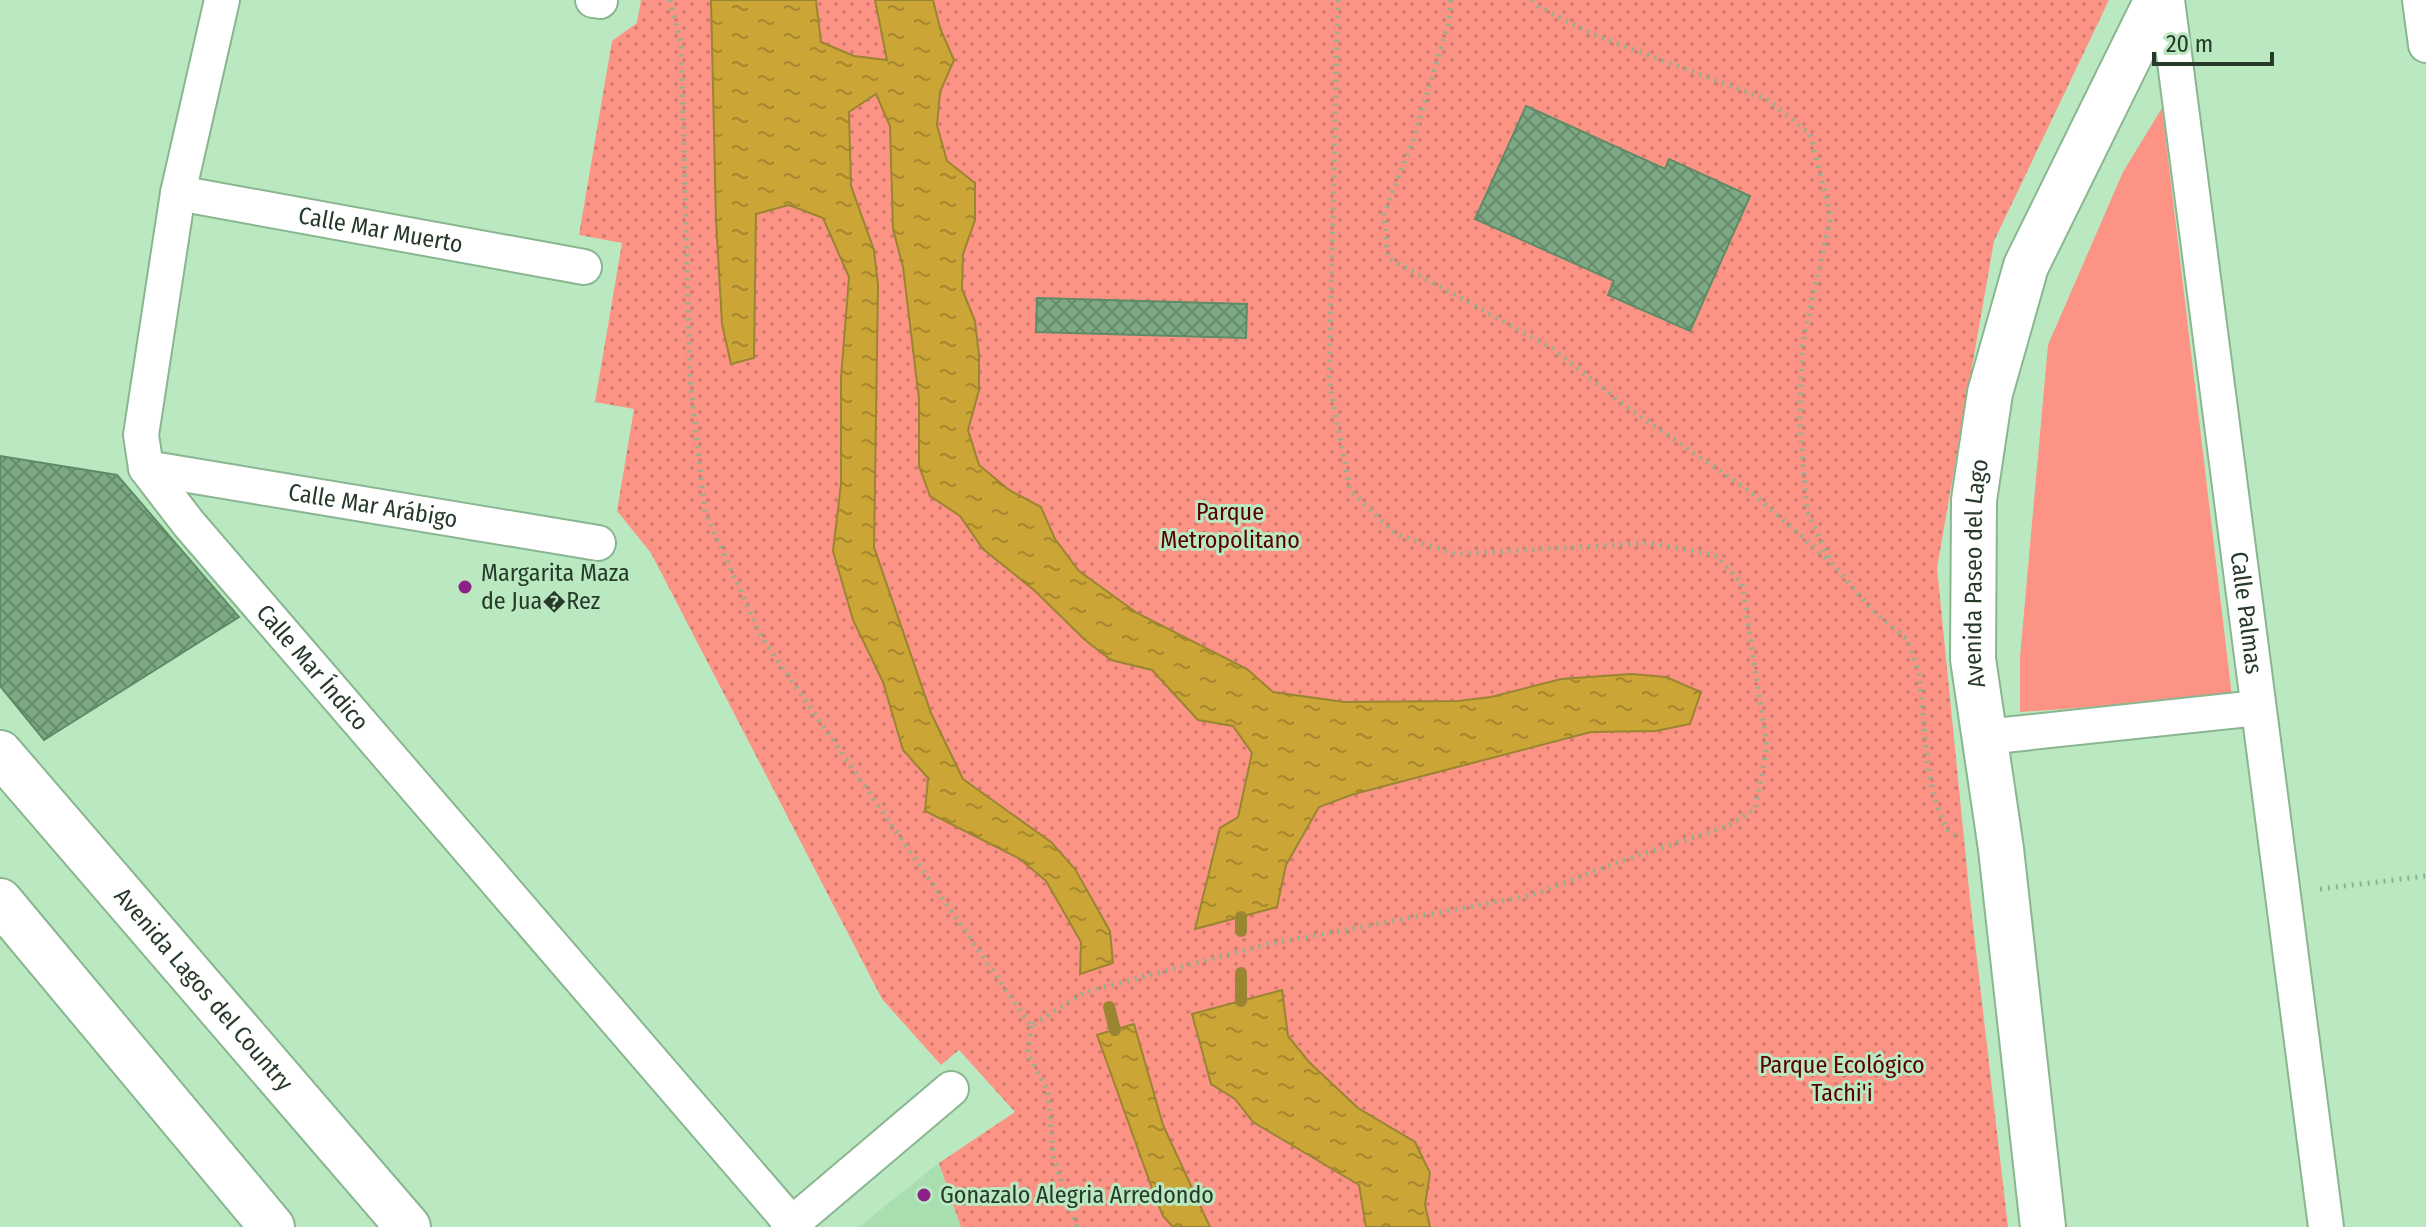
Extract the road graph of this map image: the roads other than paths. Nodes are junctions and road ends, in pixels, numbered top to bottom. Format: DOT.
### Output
graph roads {
  1 [pos="222,0"];
  2 [pos="2157,0"];
  3 [pos="2167,0"];
  4 [pos="2420,0"];
  5 [pos="2426,45"];
  6 [pos="178,193"];
  7 [pos="584,267"];
  8 [pos="146,468"];
  9 [pos="598,543"];
  10 [pos="2258,708"];
  11 [pos="1985,737"];
  12 [pos="0,753"];
  13 [pos="0,901"];
  14 [pos="951,1089"];
  15 [pos="790,1226"];
  16 [pos="272,1227"];
  17 [pos="408,1227"];
  18 [pos="2043,1227"];
  19 [pos="2326,1227"];
  1 -- 6 [label="street"];
  2 -- 11 [label="main road, Avenida Paseo del Lago"];
  3 -- 10 [label="street, Calle Palmas"];
  4 -- 5 [label="street"];
  6 -- 7 [label="street, Calle Mar Muerto"];
  6 -- 8 [label="street"];
  8 -- 9 [label="street, Calle Mar Arábigo"];
  8 -- 15 [label="street, Calle Mar Índico"];
  10 -- 11 [label="street"];
  10 -- 19 [label="street, Calle Palmas"];
  11 -- 18 [label="main road, Avenida Paseo del Lago"];
  12 -- 17 [label="main road, Avenida Lagos del Country"];
  13 -- 16 [label="main road"];
  14 -- 15 [label="street"];
}
